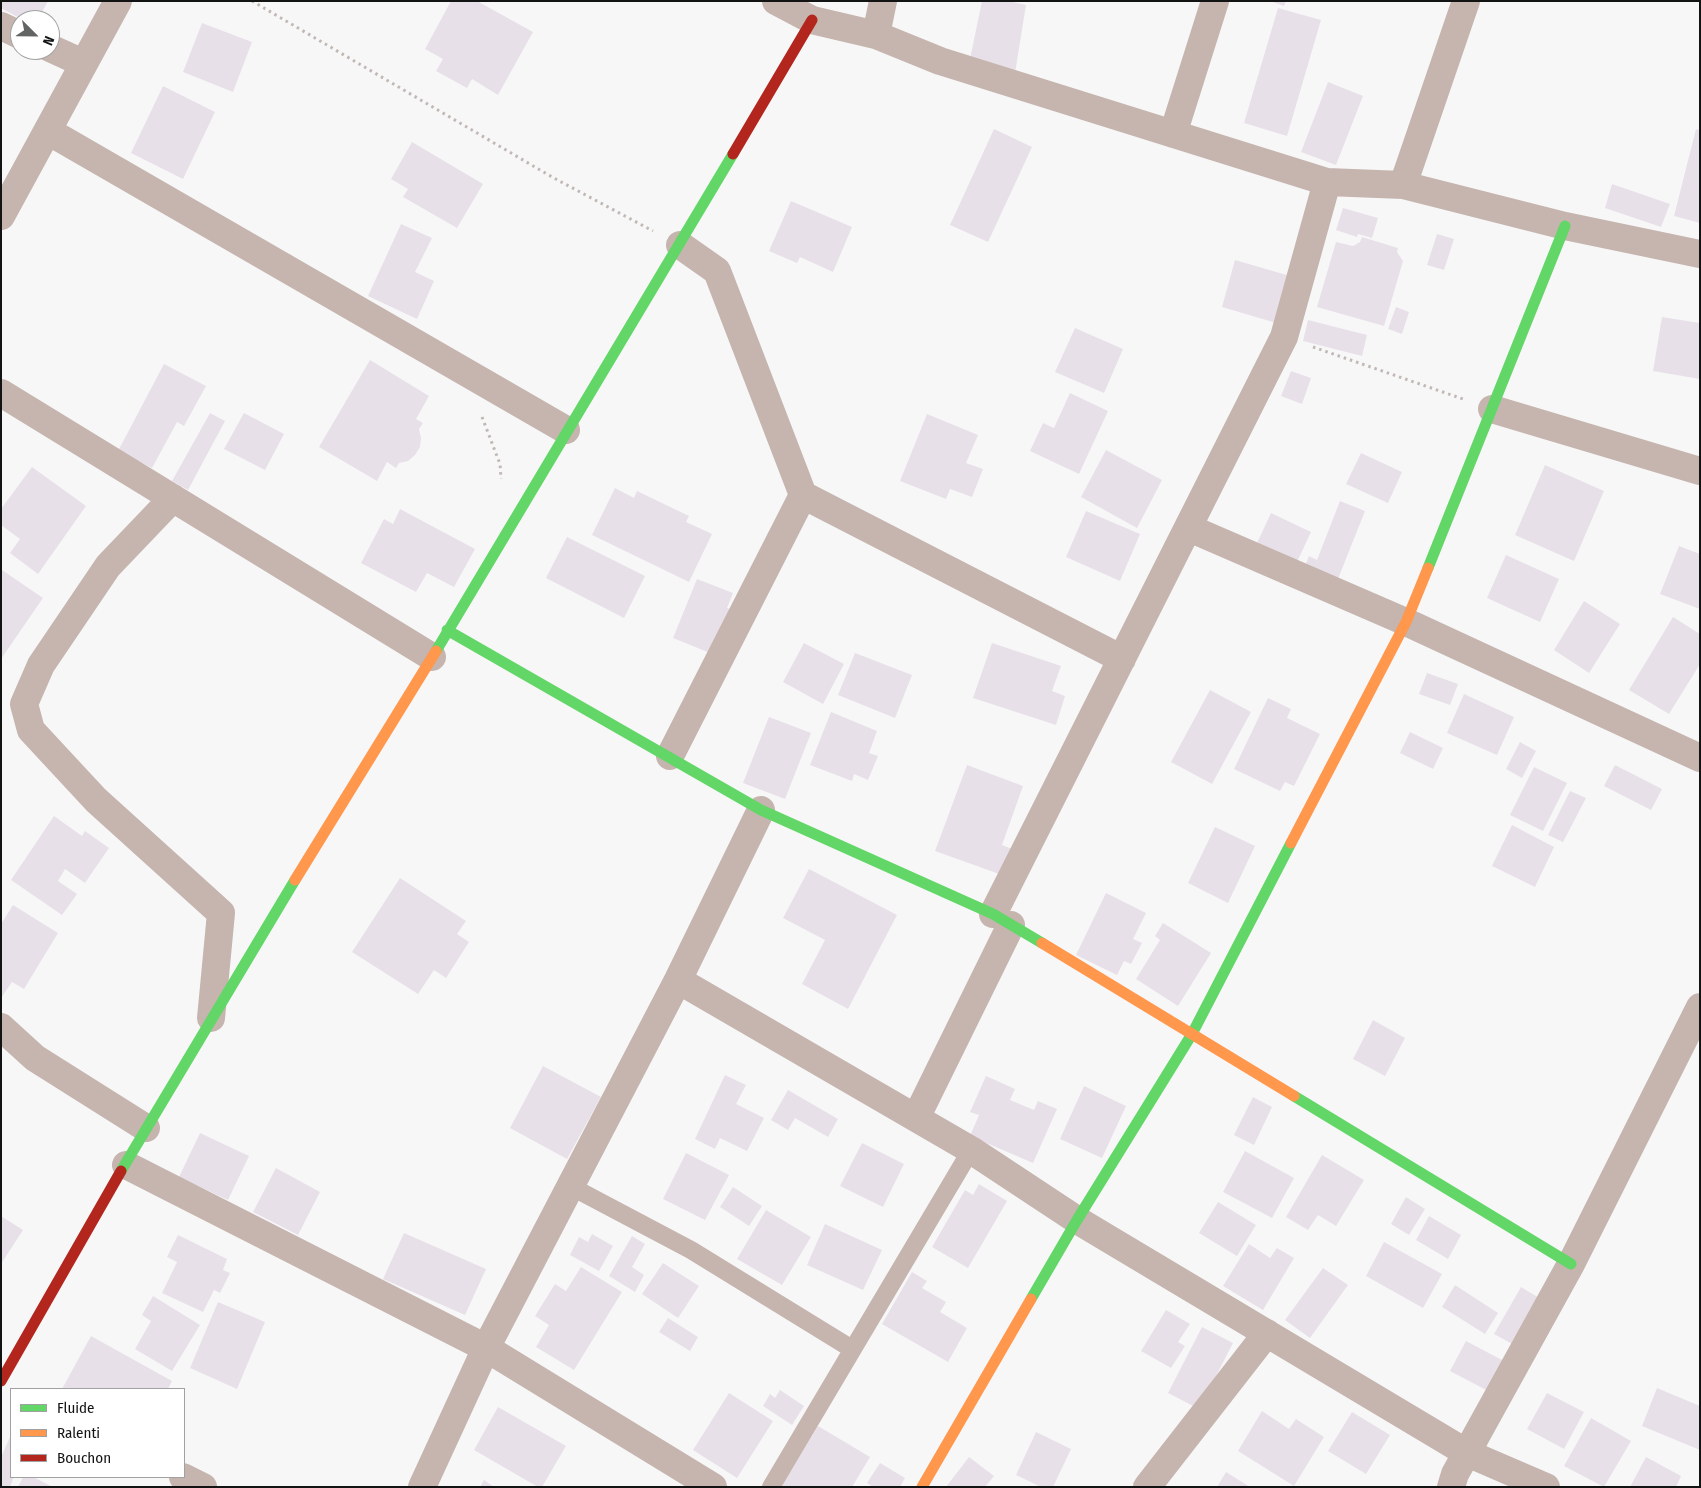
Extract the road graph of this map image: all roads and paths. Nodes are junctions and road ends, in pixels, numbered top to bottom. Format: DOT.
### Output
graph roads {
  1 [pos="118,1"];
  2 [pos="252,1"];
  3 [pos="776,1"];
  4 [pos="883,1"];
  5 [pos="1215,1"];
  6 [pos="1466,1"];
  7 [pos="812,20"];
  8 [pos="876,34"];
  9 [pos="60,52"];
  10 [pos="84,63"];
  11 [pos="48,131"];
  12 [pos="1173,134"];
  13 [pos="1327,182"];
  14 [pos="1403,185"];
  15 [pos="1,216"];
  16 [pos="1565,226"];
  17 [pos="680,245"];
  18 [pos="1700,254"];
  19 [pos="1284,337"];
  20 [pos="464,372"];
  21 [pos="1,393"];
  22 [pos="1492,409"];
  23 [pos="566,430"];
  24 [pos="1700,471"];
  25 [pos="501,482"];
  26 [pos="803,495"];
  27 [pos="173,498"];
  28 [pos="1189,528"];
  29 [pos="1406,622"];
  30 [pos="447,630"];
  31 [pos="432,657"];
  32 [pos="1122,660"];
  33 [pos="670,756"];
  34 [pos="1700,758"];
  35 [pos="761,810"];
  36 [pos="1002,920"];
  37 [pos="678,980"];
  38 [pos="1700,1007"];
  39 [pos="211,1018"];
  40 [pos="1,1027"];
  41 [pos="1192,1034"];
  42 [pos="916,1118"];
  43 [pos="146,1128"];
  44 [pos="971,1150"];
  45 [pos="126,1165"];
  46 [pos="570,1186"];
  47 [pos="1077,1220"];
  48 [pos="1571,1264"];
  49 [pos="1267,1333"];
  50 [pos="486,1348"];
  51 [pos="852,1350"];
  52 [pos="1,1381"];
  53 [pos="1466,1453"];
  54 [pos="185,1478"];
  55 [pos="203,1487"];
  56 [pos="422,1487"];
  57 [pos="713,1487"];
  58 [pos="770,1487"];
  59 [pos="922,1487"];
  60 [pos="1147,1487"];
  61 [pos="1451,1487"];
  62 [pos="1546,1487"];
  1 -- 10 [label="street"];
  2 -- 17 [label="path"];
  3 -- 7 [label="street"];
  4 -- 8 [label="street"];
  5 -- 12 [label="street"];
  6 -- 14 [label="street"];
  7 -- 8 [label="street"];
  7 -- 17 [label="street"];
  8 -- 12 [label="street"];
  9 -- 10 [label="street"];
  10 -- 11 [label="street"];
  11 -- 15 [label="street"];
  11 -- 20 [label="street"];
  12 -- 13 [label="street"];
  13 -- 14 [label="street"];
  13 -- 19 [label="street"];
  14 -- 16 [label="street"];
  16 -- 18 [label="street"];
  16 -- 22 [label="street"];
  17 -- 23 [label="street"];
  17 -- 26 [label="street"];
  19 -- 22 [label="path"];
  19 -- 28 [label="street"];
  20 -- 23 [label="street"];
  20 -- 25 [label="path"];
  21 -- 27 [label="street"];
  22 -- 24 [label="street"];
  22 -- 29 [label="street"];
  23 -- 30 [label="street"];
  26 -- 32 [label="street"];
  26 -- 33 [label="street"];
  27 -- 31 [label="street"];
  27 -- 39 [label="street"];
  28 -- 29 [label="street"];
  28 -- 32 [label="street"];
  29 -- 34 [label="street"];
  29 -- 41 [label="street"];
  30 -- 31 [label="street"];
  30 -- 33 [label="street"];
  31 -- 39 [label="street"];
  32 -- 36 [label="street"];
  33 -- 35 [label="street"];
  35 -- 36 [label="street"];
  35 -- 37 [label="street"];
  36 -- 41 [label="street"];
  36 -- 42 [label="street"];
  37 -- 42 [label="street"];
  37 -- 46 [label="street"];
  38 -- 48 [label="street"];
  39 -- 43 [label="street"];
  40 -- 43 [label="street"];
  41 -- 47 [label="street"];
  41 -- 48 [label="street"];
  42 -- 44 [label="street"];
  43 -- 45 [label="street"];
  44 -- 47 [label="street"];
  44 -- 51 [label="lane"];
  45 -- 50 [label="street"];
  45 -- 52 [label="street"];
  46 -- 50 [label="street"];
  46 -- 51 [label="lane"];
  47 -- 49 [label="street"];
  47 -- 59 [label="street"];
  48 -- 53 [label="street"];
  49 -- 53 [label="street"];
  49 -- 60 [label="street"];
  50 -- 56 [label="street"];
  50 -- 57 [label="street"];
  51 -- 58 [label="lane"];
  53 -- 61 [label="street"];
  53 -- 62 [label="street"];
  54 -- 55 [label="street"];
}
